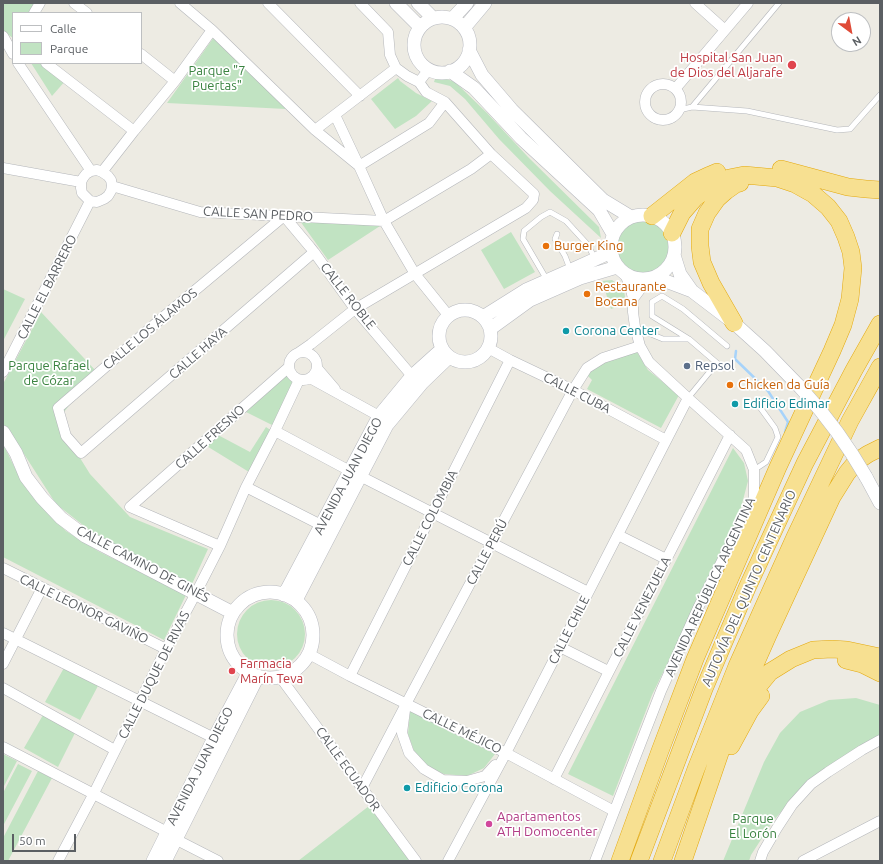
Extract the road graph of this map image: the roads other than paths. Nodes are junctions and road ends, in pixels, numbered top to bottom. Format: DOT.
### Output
graph roads {
  1 [pos="40,3"];
  2 [pos="74,3"];
  3 [pos="180,3"];
  4 [pos="268,3"];
  5 [pos="360,3"];
  6 [pos="396,3"];
  7 [pos="418,3"];
  8 [pos="467,3"];
  9 [pos="485,3"];
  10 [pos="694,3"];
  11 [pos="748,3"];
  12 [pos="779,3"];
  13 [pos="35,12"];
  14 [pos="86,12"];
  15 [pos="433,18"];
  16 [pos="452,19"];
  17 [pos="420,28"];
  18 [pos="464,28"];
  19 [pos="212,30"];
  20 [pos="725,30"];
  21 [pos="3,31"];
  22 [pos="3,36"];
  23 [pos="12,37"];
  24 [pos="469,50"];
  25 [pos="12,52"];
  26 [pos="142,55"];
  27 [pos="19,64"];
  28 [pos="47,64"];
  29 [pos="396,68"];
  30 [pos="429,69"];
  31 [pos="450,71"];
  32 [pos="175,81"];
  33 [pos="419,82"];
  34 [pos="676,88"];
  35 [pos="880,95"];
  36 [pos="360,96"];
  37 [pos="445,102"];
  38 [pos="692,107"];
  39 [pos="680,110"];
  40 [pos="335,115"];
  41 [pos="315,130"];
  42 [pos="134,131"];
  43 [pos="491,154"];
  44 [pos="359,166"];
  45 [pos="3,168"];
  46 [pos="91,171"];
  47 [pos="102,172"];
  48 [pos="759,176"];
  49 [pos="81,182"];
  50 [pos="112,186"];
  51 [pos="880,190"];
  52 [pos="90,201"];
  53 [pos="284,216"];
  54 [pos="652,216"];
  55 [pos="631,217"];
  56 [pos="384,221"];
  57 [pos="672,233"];
  58 [pos="557,234"];
  59 [pos="613,234"];
  60 [pos="314,252"];
  61 [pos="611,252"];
  62 [pos="592,255"];
  63 [pos="674,255"];
  64 [pos="570,271"];
  65 [pos="621,271"];
  66 [pos="415,274"];
  67 [pos="652,278"];
  68 [pos="547,281"];
  69 [pos="692,291"];
  70 [pos="634,299"];
  71 [pos="355,309"];
  72 [pos="448,316"];
  73 [pos="483,317"];
  74 [pos="734,323"];
  75 [pos="880,324"];
  76 [pos="635,327"];
  77 [pos="490,329"];
  78 [pos="689,340"];
  79 [pos="640,346"];
  80 [pos="727,346"];
  81 [pos="488,348"];
  82 [pos="298,353"];
  83 [pos="446,353"];
  84 [pos="510,360"];
  85 [pos="289,366"];
  86 [pos="880,367"];
  87 [pos="317,368"];
  88 [pos="3,372"];
  89 [pos="412,376"];
  90 [pos="310,378"];
  91 [pos="299,380"];
  92 [pos="573,390"];
  93 [pos="341,395"];
  94 [pos="688,398"];
  95 [pos="759,406"];
  96 [pos="379,416"];
  97 [pos="275,431"];
  98 [pos="3,432"];
  99 [pos="730,435"];
  100 [pos="666,440"];
  101 [pos="880,448"];
  102 [pos="82,454"];
  103 [pos="754,470"];
  104 [pos="355,474"];
  105 [pos="246,487"];
  106 [pos="880,503"];
  107 [pos="433,513"];
  108 [pos="321,525"];
  109 [pos="618,534"];
  110 [pos="492,543"];
  111 [pos="220,546"];
  112 [pos="666,559"];
  113 [pos="3,568"];
  114 [pos="42,588"];
  115 [pos="588,592"];
  116 [pos="196,593"];
  117 [pos="284,595"];
  118 [pos="296,600"];
  119 [pos="233,613"];
  120 [pos="3,633"];
  121 [pos="16,640"];
  122 [pos="560,647"];
  123 [pos="166,649"];
  124 [pos="309,654"];
  125 [pos="880,657"];
  126 [pos="3,664"];
  127 [pos="608,672"];
  128 [pos="880,673"];
  129 [pos="253,674"];
  130 [pos="350,676"];
  131 [pos="280,677"];
  132 [pos="3,688"];
  133 [pos="140,702"];
  134 [pos="406,704"];
  135 [pos="214,738"];
  136 [pos="880,740"];
  137 [pos="3,747"];
  138 [pos="115,750"];
  139 [pos="506,753"];
  140 [pos="726,756"];
  141 [pos="554,778"];
  142 [pos="362,788"];
  143 [pos="94,793"];
  144 [pos="614,811"];
  145 [pos="880,821"];
  146 [pos="171,836"];
  147 [pos="684,858"];
  148 [pos="58,861"];
  149 [pos="153,861"];
  150 [pos="165,861"];
  151 [pos="218,861"];
  152 [pos="416,861"];
  153 [pos="448,861"];
  154 [pos="595,861"];
  155 [pos="620,861"];
  156 [pos="639,861"];
  157 [pos="662,861"];
  158 [pos="760,861"];
  159 [pos="804,861"];
  1 -- 13 [label="street"];
  2 -- 14 [label="street"];
  3 -- 19 [label="street"];
  4 -- 36 [label="street"];
  5 -- 29 [label="street"];
  6 -- 17 [label="street"];
  7 -- 15 [label="street"];
  8 -- 16 [label="street"];
  9 -- 18 [label="street"];
  10 -- 20 [label="street"];
  11 -- 20 [label="street"];
  12 -- 38 [label="lane"];
  15 -- 16 [label="street"];
  15 -- 17 [label="street"];
  16 -- 18 [label="street"];
  17 -- 30 [label="street"];
  18 -- 24 [label="street"];
  19 -- 32 [label="street"];
  19 -- 41 [label="street"];
  20 -- 34 [label="street"];
  21 -- 23 [label="street"];
  22 -- 25 [label="street"];
  24 -- 31 [label="street"];
  24 -- 55 [label="street"];
  26 -- 32 [label="street"];
  27 -- 46 [label="street"];
  28 -- 42 [label="street"];
  29 -- 33 [label="street"];
  29 -- 36 [label="street"];
  30 -- 31 [label="street"];
  30 -- 33 [label="street"];
  31 -- 59 [label="street"];
  32 -- 42 [label="street"];
  33 -- 37 [label="street"];
  34 -- 39 [label="street"];
  34 -- 39 [label="street"];
  35 -- 38 [label="lane"];
  36 -- 40 [label="street"];
  37 -- 43 [label="street"];
  37 -- 44 [label="street"];
  38 -- 39 [label="lane"];
  40 -- 41 [label="street"];
  40 -- 44 [label="street"];
  41 -- 44 [label="street"];
  42 -- 47 [label="street"];
  43 -- 56 [label="street"];
  43 -- 66 [label="street"];
  44 -- 56 [label="street"];
  45 -- 49 [label="street"];
  46 -- 47 [label="street"];
  46 -- 49 [label="street"];
  47 -- 50 [label="street"];
  48 -- 57 [label="highway"];
  48 -- 74 [label="highway"];
  48 -- 155 [label="highway"];
  49 -- 52 [label="street"];
  50 -- 52 [label="street"];
  50 -- 53 [label="street, CALLE SAN PEDRO"];
  51 -- 54 [label="highway"];
  52 -- 88 [label="street, CALLE EL BARRERO"];
  53 -- 56 [label="street, CALLE SAN PEDRO"];
  53 -- 60 [label="street, CALLE ROBLE"];
  53 -- 102 [label="street, CALLE LOS ÁLAMOS"];
  54 -- 55 [label="street"];
  54 -- 57 [label="street"];
  55 -- 59 [label="street"];
  56 -- 66 [label="street"];
  57 -- 63 [label="street"];
  58 -- 64 [label="lane"];
  59 -- 61 [label="street"];
  60 -- 71 [label="street, CALLE ROBLE"];
  60 -- 102 [label="street, CALLE HAYA"];
  61 -- 64 [label="street"];
  61 -- 65 [label="street"];
  62 -- 68 [label="lane"];
  63 -- 67 [label="street"];
  63 -- 69 [label="street"];
  64 -- 68 [label="street"];
  65 -- 67 [label="street"];
  65 -- 70 [label="street, AVENIDA REPÚBLICA ARGENTINA"];
  65 -- 77 [label="street"];
  66 -- 71 [label="street"];
  66 -- 72 [label="street"];
  67 -- 69 [label="street"];
  67 -- 70 [label="street"];
  68 -- 73 [label="street"];
  69 -- 74 [label="street"];
  70 -- 76 [label="street, AVENIDA REPÚBLICA ARGENTINA"];
  71 -- 82 [label="street"];
  71 -- 89 [label="street, CALLE ROBLE"];
  72 -- 73 [label="street"];
  72 -- 83 [label="street"];
  73 -- 77 [label="street"];
  74 -- 106 [label="street, bridge"];
  75 -- 156 [label="highway, AUTOVÍA DEL QUINTO CENTENARIO"];
  76 -- 78 [label="lane"];
  76 -- 79 [label="street, AVENIDA REPÚBLICA ARGENTINA"];
  77 -- 81 [label="street"];
  78 -- 80 [label="lane"];
  78 -- 94 [label="lane"];
  79 -- 92 [label="street, CALLE PERÚ"];
  79 -- 94 [label="street, AVENIDA REPÚBLICA ARGENTINA"];
  81 -- 83 [label="street"];
  81 -- 84 [label="street, CALLE CUBA"];
  82 -- 85 [label="street"];
  82 -- 87 [label="street"];
  83 -- 89 [label="street, AVENIDA JUAN DIEGO"];
  83 -- 104 [label="street, AVENIDA JUAN DIEGO"];
  84 -- 92 [label="street, CALLE CUBA"];
  84 -- 107 [label="street, CALLE COLOMBIA"];
  85 -- 91 [label="street"];
  85 -- 111 [label="street, CALLE FRESNO"];
  86 -- 157 [label="highway, AUTOVÍA DEL QUINTO CENTENARIO"];
  87 -- 90 [label="street"];
  87 -- 93 [label="street"];
  89 -- 96 [label="street, AVENIDA JUAN DIEGO"];
  90 -- 91 [label="street"];
  90 -- 93 [label="street"];
  91 -- 97 [label="street, CALLE DUQUE DE RIVAS"];
  92 -- 100 [label="street, CALLE CUBA"];
  92 -- 110 [label="street, CALLE PERÚ"];
  93 -- 96 [label="street"];
  94 -- 99 [label="street, AVENIDA REPÚBLICA ARGENTINA"];
  94 -- 100 [label="street, CALLE CHILE"];
  95 -- 103 [label="lane"];
  96 -- 104 [label="street, AVENIDA JUAN DIEGO"];
  97 -- 104 [label="street"];
  97 -- 105 [label="street, CALLE DUQUE DE RIVAS"];
  98 -- 116 [label="street, CALLE CAMINO DE GINÉS"];
  99 -- 103 [label="street, AVENIDA REPÚBLICA ARGENTINA"];
  99 -- 112 [label="street, CALLE VENEZUELA"];
  100 -- 109 [label="street, CALLE CHILE"];
  101 -- 147 [label="highway"];
  103 -- 144 [label="street, AVENIDA REPÚBLICA ARGENTINA"];
  104 -- 107 [label="street"];
  104 -- 108 [label="street, AVENIDA JUAN DIEGO"];
  104 -- 118 [label="street, AVENIDA JUAN DIEGO"];
  105 -- 108 [label="street"];
  105 -- 111 [label="street, CALLE DUQUE DE RIVAS"];
  107 -- 110 [label="street"];
  107 -- 130 [label="street, CALLE COLOMBIA"];
  108 -- 117 [label="street, AVENIDA JUAN DIEGO"];
  109 -- 112 [label="street"];
  109 -- 115 [label="street, CALLE CHILE"];
  110 -- 115 [label="street"];
  110 -- 134 [label="street, CALLE PERÚ"];
  111 -- 116 [label="street, CALLE DUQUE DE RIVAS"];
  112 -- 127 [label="street, CALLE VENEZUELA"];
  113 -- 114 [label="street, CALLE LEONOR GAVIÑO"];
  114 -- 121 [label="street"];
  114 -- 123 [label="street, CALLE LEONOR GAVIÑO"];
  115 -- 122 [label="street, CALLE CHILE"];
  116 -- 119 [label="street, CALLE CAMINO DE GINÉS"];
  116 -- 123 [label="street, CALLE DUQUE DE RIVAS"];
  117 -- 118 [label="street"];
  117 -- 119 [label="street"];
  118 -- 124 [label="street"];
  119 -- 129 [label="street"];
  120 -- 121 [label="street"];
  121 -- 126 [label="street"];
  121 -- 133 [label="street"];
  122 -- 127 [label="street"];
  122 -- 139 [label="street, CALLE CHILE"];
  123 -- 133 [label="street, CALLE DUQUE DE RIVAS"];
  124 -- 130 [label="street, CALLE MÉJICO"];
  124 -- 131 [label="street"];
  125 -- 140 [label="highway"];
  127 -- 141 [label="street, CALLE VENEZUELA"];
  128 -- 140 [label="highway"];
  129 -- 131 [label="street"];
  129 -- 135 [label="street, AVENIDA JUAN DIEGO"];
  129 -- 146 [label="street, AVENIDA JUAN DIEGO"];
  130 -- 134 [label="street, CALLE MÉJICO"];
  131 -- 142 [label="street, CALLE ECUADOR"];
  132 -- 138 [label="street"];
  133 -- 135 [label="street"];
  133 -- 138 [label="street, CALLE DUQUE DE RIVAS"];
  134 -- 139 [label="street, CALLE MÉJICO"];
  134 -- 139 [label="street"];
  134 -- 142 [label="street, CALLE PERÚ"];
  135 -- 146 [label="street, AVENIDA JUAN DIEGO"];
  136 -- 158 [label="street"];
  137 -- 143 [label="street"];
  138 -- 143 [label="street, CALLE DUQUE DE RIVAS"];
  139 -- 141 [label="street, CALLE MÉJICO"];
  139 -- 153 [label="street, CALLE CHILE"];
  140 -- 147 [label="highway"];
  141 -- 144 [label="street, CALLE MÉJICO"];
  142 -- 152 [label="street, CALLE ECUADOR"];
  143 -- 146 [label="street"];
  143 -- 148 [label="street, CALLE DUQUE DE RIVAS"];
  144 -- 154 [label="street, AVENIDA REPÚBLICA ARGENTINA"];
  145 -- 159 [label="street"];
  146 -- 149 [label="street, AVENIDA JUAN DIEGO"];
  146 -- 150 [label="street, AVENIDA JUAN DIEGO"];
  146 -- 151 [label="street"];
}
